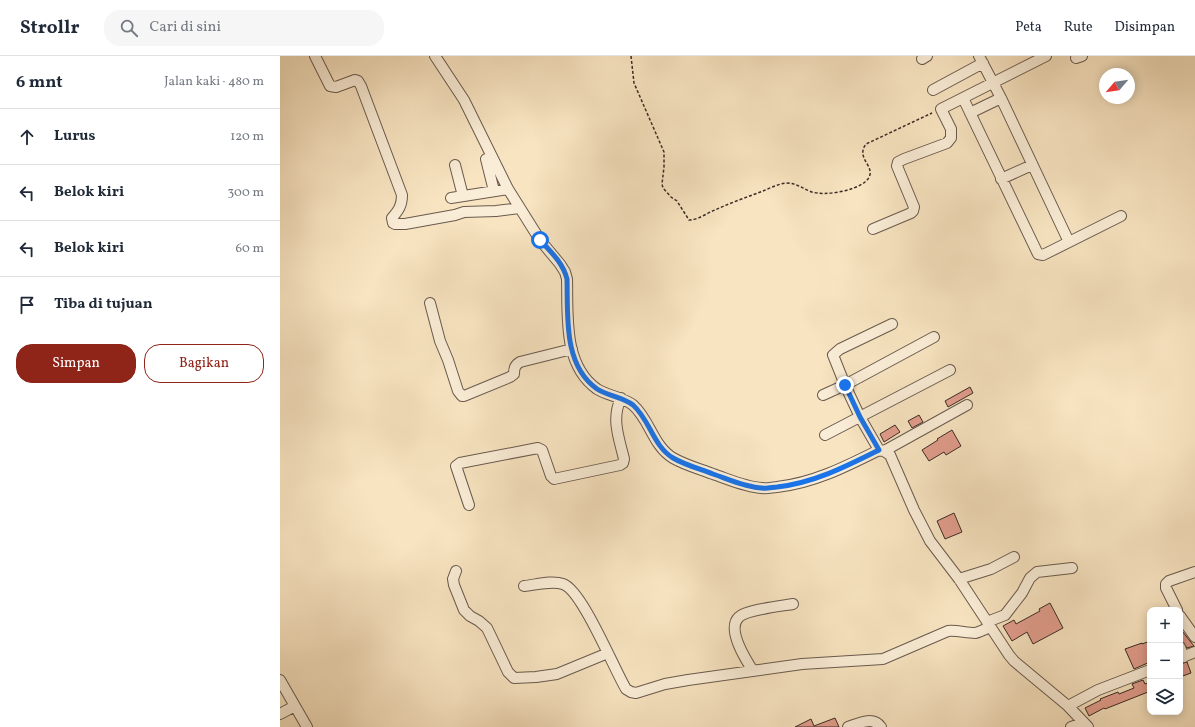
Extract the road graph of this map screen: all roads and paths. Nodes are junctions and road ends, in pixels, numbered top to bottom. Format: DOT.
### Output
graph roads {
  1 [pos="315,56"];
  2 [pos="435,56"];
  3 [pos="631,56"];
  4 [pos="1046,56"];
  5 [pos="981,59"];
  6 [pos="992,82"];
  7 [pos="933,90"];
  8 [pos="963,98"];
  9 [pos="1001,98"];
  10 [pos="941,109"];
  11 [pos="970,113"];
  12 [pos="486,159"];
  13 [pos="454,165"];
  14 [pos="1032,165"];
  15 [pos="1001,179"];
  16 [pos="508,189"];
  17 [pos="494,191"];
  18 [pos="463,196"];
  19 [pos="451,198"];
  20 [pos="520,208"];
  21 [pos="1121,216"];
  22 [pos="873,229"];
  23 [pos="1069,242"];
  24 [pos="430,303"];
  25 [pos="892,324"];
  26 [pos="934,337"];
  27 [pos="572,349"];
  28 [pos="950,370"];
  29 [pos="845,385"];
  30 [pos="823,395"];
  31 [pos="621,398"];
  32 [pos="967,405"];
  33 [pos="860,417"];
  34 [pos="825,435"];
  35 [pos="882,450"];
  36 [pos="469,505"];
  37 [pos="1014,557"];
  38 [pos="1072,568"];
  39 [pos="456,571"];
  40 [pos="1195,572"];
  41 [pos="959,579"];
  42 [pos="524,586"];
  43 [pos="793,604"];
  44 [pos="1175,607"];
  45 [pos="1183,620"];
  46 [pos="989,624"];
  47 [pos="1195,637"];
  48 [pos="1195,652"];
  49 [pos="608,654"];
  50 [pos="1183,658"];
  51 [pos="753,671"];
  52 [pos="1147,671"];
  53 [pos="280,680"];
  54 [pos="295,706"];
  55 [pos="1068,706"];
  56 [pos="280,714"];
  57 [pos="1085,725"];
  58 [pos="307,727"];
  59 [pos="848,727"];
  60 [pos="881,727"];
  61 [pos="1071,727"];
  1 -- 20 [label="street"];
  2 -- 16 [label="street"];
  3 -- 10 [label="path"];
  4 -- 6 [label="street"];
  5 -- 6 [label="street"];
  5 -- 7 [label="street"];
  6 -- 8 [label="street"];
  6 -- 9 [label="street"];
  8 -- 10 [label="street"];
  8 -- 11 [label="street"];
  9 -- 11 [label="street"];
  9 -- 14 [label="street"];
  10 -- 22 [label="street"];
  11 -- 15 [label="street"];
  12 -- 17 [label="street"];
  13 -- 18 [label="street"];
  14 -- 15 [label="street"];
  14 -- 23 [label="street"];
  15 -- 23 [label="street"];
  16 -- 17 [label="street"];
  16 -- 20 [label="street"];
  17 -- 18 [label="street"];
  18 -- 19 [label="street"];
  20 -- 27 [label="street"];
  21 -- 23 [label="street"];
  24 -- 27 [label="street"];
  25 -- 29 [label="street"];
  26 -- 29 [label="street"];
  27 -- 31 [label="street"];
  28 -- 33 [label="street"];
  29 -- 30 [label="street"];
  29 -- 33 [label="street"];
  31 -- 35 [label="street"];
  31 -- 36 [label="street"];
  32 -- 35 [label="street"];
  33 -- 34 [label="street"];
  33 -- 35 [label="street"];
  35 -- 41 [label="street"];
  37 -- 41 [label="street"];
  38 -- 46 [label="street"];
  39 -- 49 [label="street"];
  40 -- 44 [label="street"];
  41 -- 46 [label="street"];
  42 -- 49 [label="street"];
  43 -- 51 [label="street"];
  45 -- 47 [label="street"];
  46 -- 51 [label="street"];
  46 -- 55 [label="street"];
  48 -- 50 [label="street"];
  49 -- 51 [label="street"];
  52 -- 55 [label="street"];
  53 -- 54 [label="street"];
  54 -- 56 [label="street"];
  54 -- 58 [label="street"];
  55 -- 57 [label="street"];
  57 -- 61 [label="street"];
  59 -- 60 [label="street"];
}
